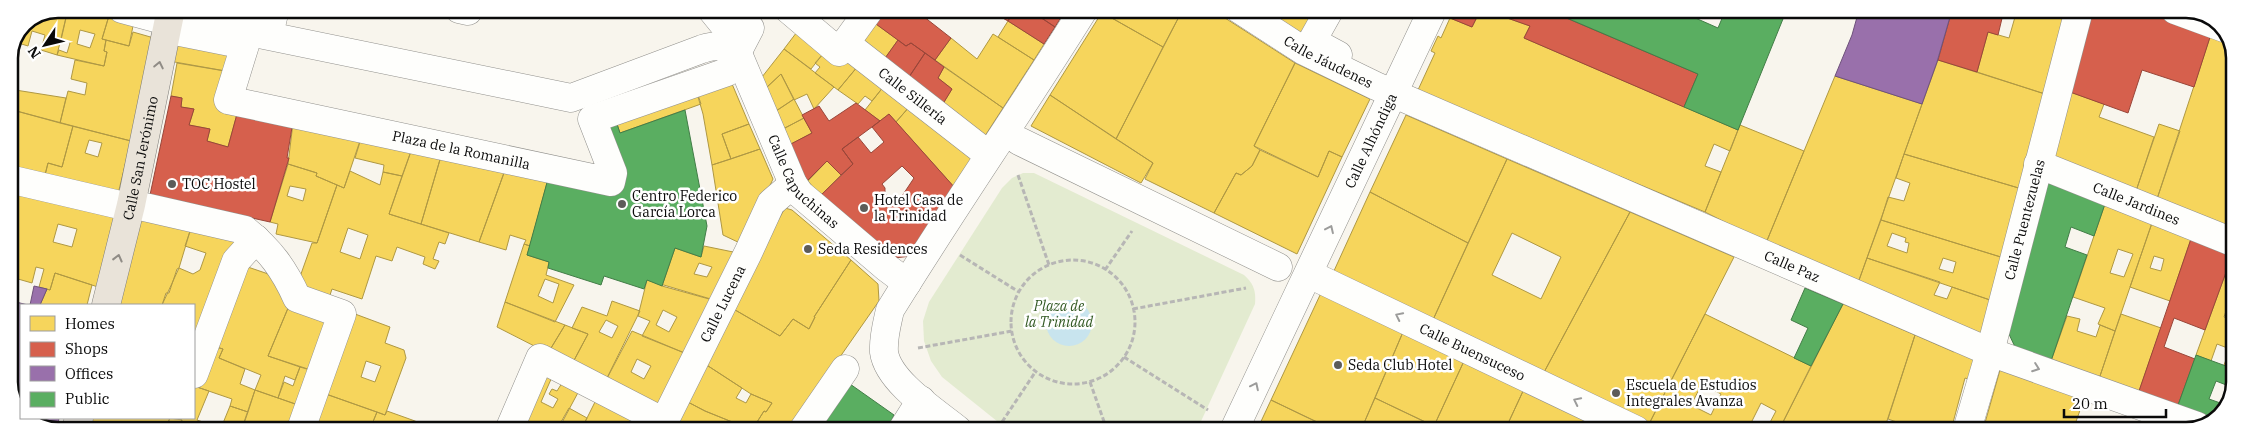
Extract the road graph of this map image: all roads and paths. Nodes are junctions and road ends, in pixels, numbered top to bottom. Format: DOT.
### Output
graph roads {
  1 [pos="176,18"];
  2 [pos="176,18"];
  3 [pos="200,18"];
  4 [pos="230,18"];
  5 [pos="273,18"];
  6 [pos="718,18"];
  7 [pos="741,18"];
  8 [pos="772,18"];
  9 [pos="799,18"];
  10 [pos="813,18"];
  11 [pos="856,18"];
  12 [pos="863,18"];
  13 [pos="1079,18"];
  14 [pos="1253,18"];
  15 [pos="1325,18"];
  16 [pos="1411,18"];
  17 [pos="1429,18"];
  18 [pos="2077,18"];
  19 [pos="845,43"];
  20 [pos="736,52"];
  21 [pos="1394,93"];
  22 [pos="1018,130"];
  23 [pos="981,149"];
  24 [pos="2038,164"];
  25 [pos="1018,174"];
  26 [pos="18,181"];
  27 [pos="793,184"];
  28 [pos="131,205"];
  29 [pos="1149,205"];
  30 [pos="256,239"];
  31 [pos="2226,239"];
  32 [pos="952,250"];
  33 [pos="1049,265"];
  34 [pos="1278,267"];
  35 [pos="1105,270"];
  36 [pos="1309,274"];
  37 [pos="907,283"];
  38 [pos="1250,287"];
  39 [pos="1019,292"];
  40 [pos="106,304"];
  41 [pos="1133,309"];
  42 [pos="1012,331"];
  43 [pos="918,348"];
  44 [pos="1990,352"];
  45 [pos="1124,357"];
  46 [pos="845,369"];
  47 [pos="195,371"];
  48 [pos="1036,372"];
  49 [pos="1090,382"];
  50 [pos="921,400"];
  51 [pos="1210,411"];
  52 [pos="304,422"];
  53 [pos="512,422"];
  54 [pos="655,422"];
  55 [pos="664,422"];
  56 [pos="809,422"];
  57 [pos="906,422"];
  58 [pos="948,422"];
  59 [pos="1002,422"];
  60 [pos="1104,422"];
  61 [pos="1238,422"];
  62 [pos="1619,422"];
  63 [pos="1969,422"];
  64 [pos="2186,422"];
  1 -- 20 [label="street, Plaza de la Romanilla"];
  28 -- 2 [label="main road, Calle San Jerónimo, one-way"];
  3 -- 20 [label="street"];
  4 -- 5 [label="street"];
  6 -- 20 [label="street"];
  7 -- 20 [label="street, Plaza de la Romanilla"];
  8 -- 20 [label="street"];
  9 -- 19 [label="street"];
  10 -- 11 [label="street"];
  12 -- 19 [label="street"];
  13 -- 22 [label="street"];
  14 -- 21 [label="street, Calle Jáudenes"];
  15 -- 16 [label="street"];
  17 -- 21 [label="street, Calle Alhóndiga"];
  18 -- 24 [label="street, Calle Puentezuelas"];
  19 -- 23 [label="street, Calle Sillería"];
  20 -- 27 [label="street, Calle Capuchinas"];
  36 -- 21 [label="street, Calle Alhóndiga, one-way"];
  21 -- 44 [label="street, Calle Paz"];
  22 -- 29 [label="street"];
  22 -- 37 [label="street"];
  24 -- 31 [label="street, Calle Jardines"];
  24 -- 44 [label="street, Calle Puentezuelas"];
  25 -- 33 [label="path"];
  26 -- 28 [label="street"];
  27 -- 37 [label="street, Calle Capuchinas"];
  27 -- 55 [label="street, Calle Lucena"];
  28 -- 30 [label="street"];
  40 -- 28 [label="main road, Calle San Jerónimo, one-way"];
  29 -- 34 [label="street"];
  29 -- 35 [label="path"];
  30 -- 47 [label="street"];
  30 -- 52 [label="street"];
  32 -- 39 [label="path"];
  33 -- 35 [label="path"];
  33 -- 39 [label="path"];
  35 -- 41 [label="path"];
  61 -- 36 [label="street, one-way"];
  62 -- 36 [label="street, Calle Buensuceso, one-way"];
  37 -- 50 [label="street"];
  38 -- 41 [label="path"];
  39 -- 42 [label="path"];
  41 -- 45 [label="path"];
  42 -- 43 [label="path"];
  42 -- 48 [label="path"];
  44 -- 63 [label="street, Calle Puentezuelas"];
  44 -- 64 [label="street, Calle Paz, one-way"];
  45 -- 49 [label="path"];
  45 -- 51 [label="path"];
  46 -- 56 [label="street"];
  48 -- 49 [label="path"];
  48 -- 59 [label="path"];
  49 -- 60 [label="path"];
  50 -- 57 [label="street"];
  50 -- 58 [label="street"];
  53 -- 54 [label="street"];
}
